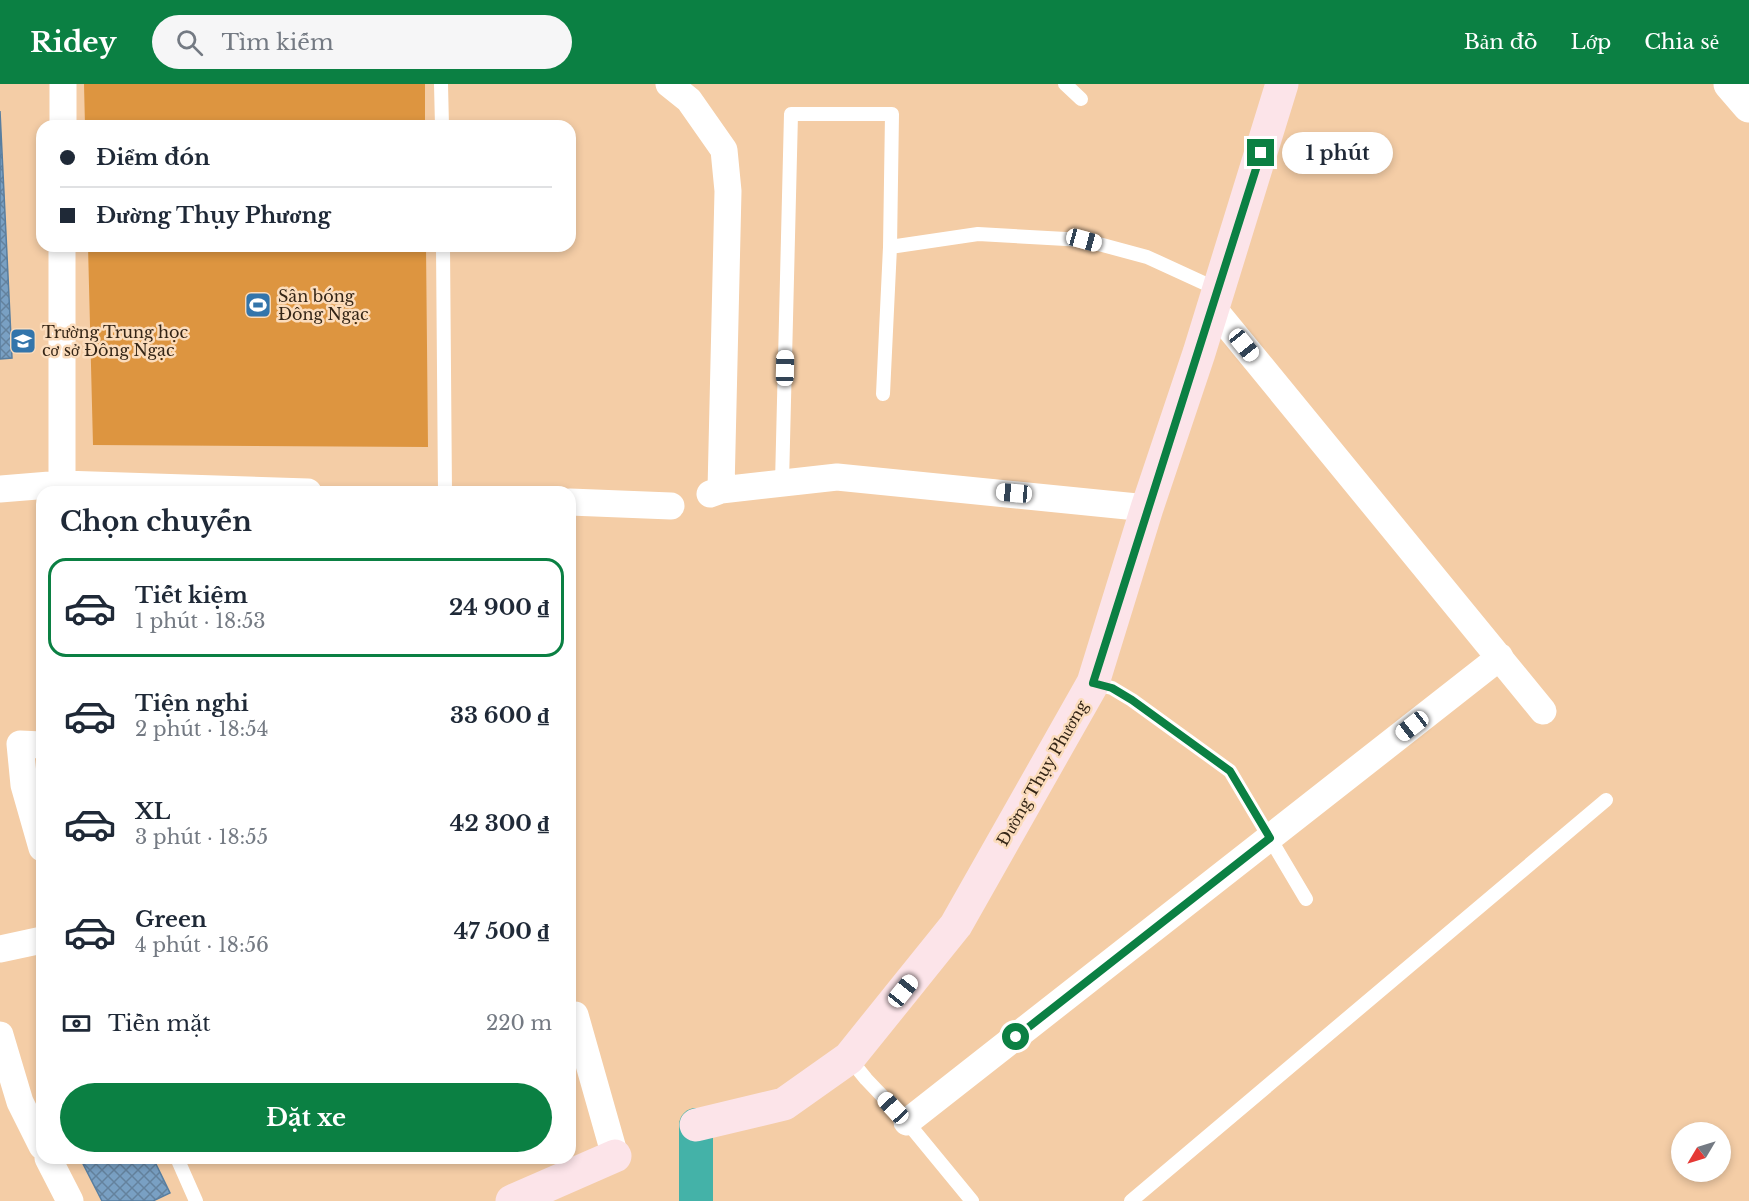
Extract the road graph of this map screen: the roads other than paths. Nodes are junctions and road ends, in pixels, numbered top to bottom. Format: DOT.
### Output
graph roads {
  1 [pos="63,84"];
  2 [pos="441,84"];
  3 [pos="669,84"];
  4 [pos="1065,84"];
  5 [pos="1282,84"];
  6 [pos="1730,84"];
  7 [pos="1081,99"];
  8 [pos="1749,106"];
  9 [pos="63,120"];
  10 [pos="442,120"];
  11 [pos="890,247"];
  12 [pos="62,252"];
  13 [pos="443,252"];
  14 [pos="1216,299"];
  15 [pos="883,394"];
  16 [pos="782,483"];
  17 [pos="62,484"];
  18 [pos="36,486"];
  19 [pos="37,486"];
  20 [pos="124,486"];
  21 [pos="445,486"];
  22 [pos="0,489"];
  23 [pos="576,502"];
  24 [pos="671,506"];
  25 [pos="1147,508"];
  26 [pos="1500,657"];
  27 [pos="1093,683"];
  28 [pos="1543,711"];
  29 [pos="36,745"];
  30 [pos="1606,800"];
  31 [pos="36,827"];
  32 [pos="1270,838"];
  33 [pos="1306,899"];
  34 [pos="36,941"];
  35 [pos="0,949"];
  36 [pos="576,1019"];
  37 [pos="0,1035"];
  38 [pos="849,1058"];
  39 [pos="907,1122"];
  40 [pos="696,1125"];
  41 [pos="36,1134"];
  42 [pos="615,1156"];
  43 [pos="51,1164"];
  44 [pos="180,1164"];
  45 [pos="70,1201"];
  46 [pos="196,1201"];
  47 [pos="512,1201"];
  48 [pos="972,1201"];
  49 [pos="1131,1201"];
  1 -- 9 [label="street"];
  2 -- 10 [label="lane"];
  3 -- 16 [label="street"];
  4 -- 7 [label="lane"];
  5 -- 14 [label="main road, Đường Thụy Phương"];
  6 -- 8 [label="street"];
  11 -- 14 [label="lane"];
  11 -- 15 [label="lane"];
  11 -- 16 [label="lane"];
  12 -- 17 [label="street"];
  13 -- 21 [label="lane"];
  14 -- 25 [label="main road, Đường Thụy Phương"];
  14 -- 26 [label="street"];
  16 -- 25 [label="street"];
  17 -- 19 [label="street"];
  17 -- 20 [label="street"];
  18 -- 22 [label="street"];
  23 -- 24 [label="street"];
  25 -- 27 [label="main road, Đường Thụy Phương"];
  26 -- 28 [label="street"];
  26 -- 32 [label="street"];
  27 -- 32 [label="lane"];
  27 -- 38 [label="main road, Đường Thụy Phương"];
  29 -- 31 [label="street"];
  30 -- 49 [label="lane"];
  32 -- 33 [label="lane"];
  32 -- 39 [label="street"];
  34 -- 35 [label="street"];
  36 -- 42 [label="street"];
  37 -- 41 [label="street"];
  38 -- 39 [label="lane"];
  38 -- 40 [label="main road, Đường Thụy Phương"];
  39 -- 48 [label="lane"];
  42 -- 47 [label="main road"];
  43 -- 45 [label="street"];
  44 -- 46 [label="lane"];
}
